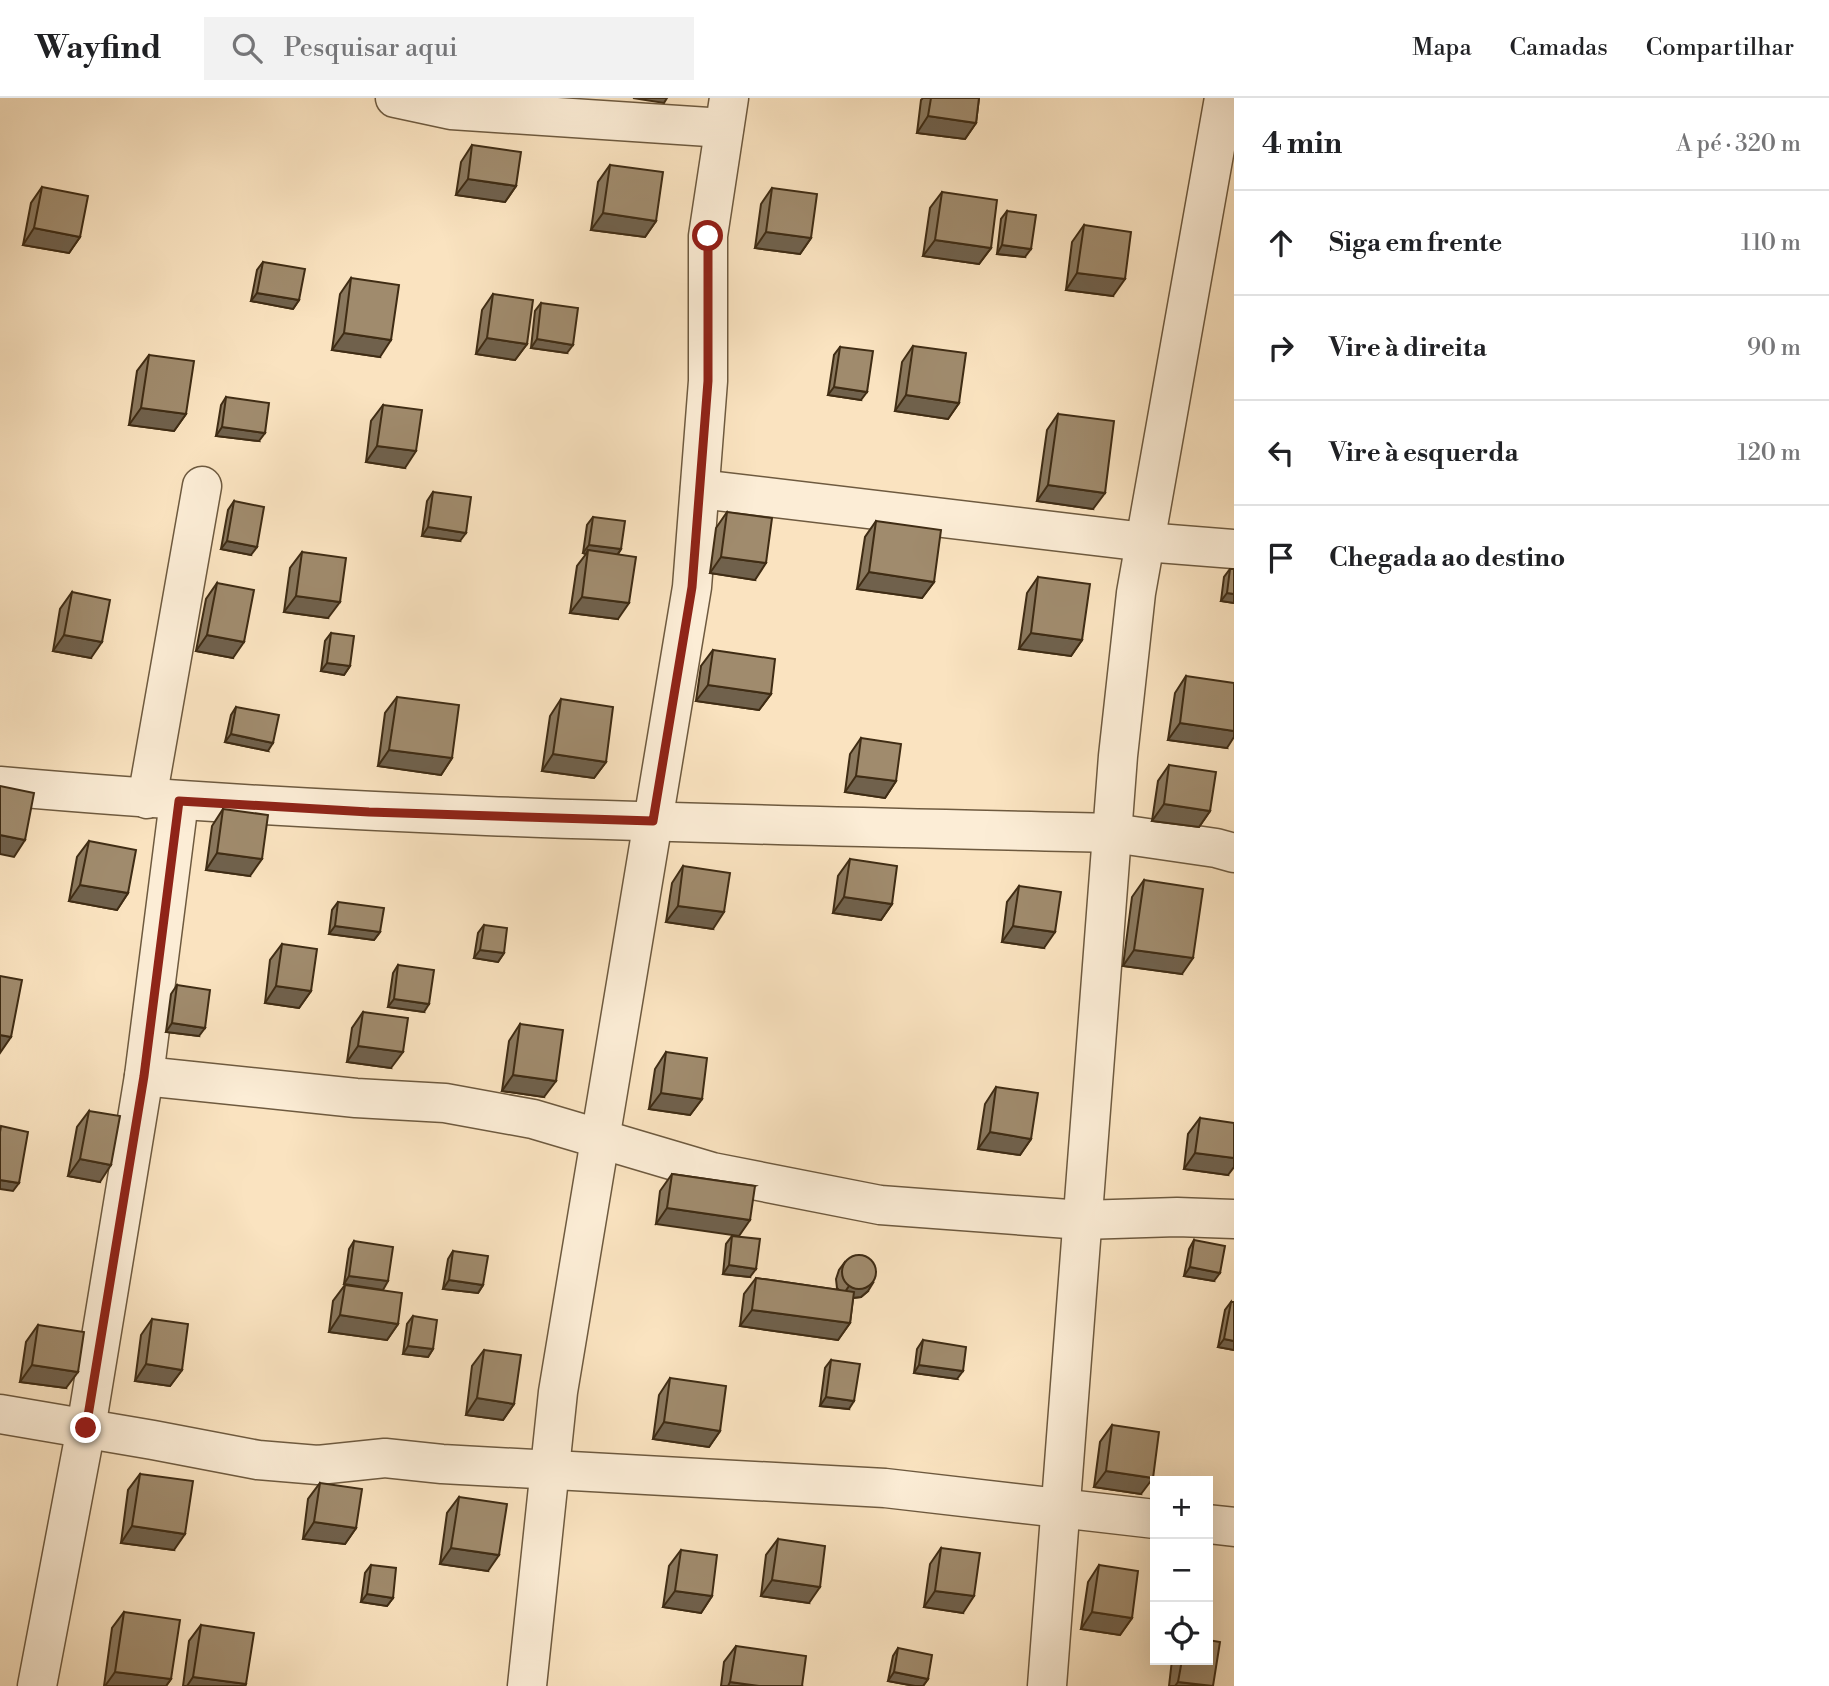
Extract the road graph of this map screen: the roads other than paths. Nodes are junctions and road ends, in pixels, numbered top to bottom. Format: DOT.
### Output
graph roads {
  1 [pos="395,98"];
  2 [pos="1224,98"];
  3 [pos="726,113"];
  4 [pos="202,486"];
  5 [pos="700,489"];
  6 [pos="1145,542"];
  7 [pos="1234,549"];
  8 [pos="0,786"];
  9 [pos="163,800"];
  10 [pos="653,821"];
  11 [pos="1112,833"];
  12 [pos="1234,853"];
  13 [pos="144,1076"];
  14 [pos="600,1140"];
  15 [pos="1234,1219"];
  16 [pos="1082,1220"];
  17 [pos="0,1414"];
  18 [pos="86,1428"];
  19 [pos="549,1469"];
  20 [pos="1059,1508"];
  21 [pos="1150,1517"];
  22 [pos="1213,1525"];
  23 [pos="1234,1527"];
  24 [pos="37,1686"];
  25 [pos="527,1686"];
  26 [pos="1047,1686"];
  1 -- 3 [label="street"];
  2 -- 6 [label="street"];
  3 -- 5 [label="street"];
  4 -- 9 [label="street"];
  5 -- 6 [label="street"];
  5 -- 10 [label="street"];
  6 -- 7 [label="street"];
  6 -- 11 [label="street"];
  8 -- 9 [label="street"];
  9 -- 10 [label="street"];
  9 -- 13 [label="street"];
  10 -- 11 [label="street"];
  10 -- 14 [label="street"];
  11 -- 12 [label="street"];
  11 -- 16 [label="street"];
  13 -- 14 [label="street"];
  13 -- 18 [label="street"];
  14 -- 16 [label="street"];
  14 -- 19 [label="street"];
  15 -- 16 [label="street"];
  16 -- 20 [label="street"];
  17 -- 18 [label="street"];
  18 -- 19 [label="street"];
  18 -- 24 [label="street"];
  19 -- 20 [label="street"];
  19 -- 25 [label="street"];
  20 -- 21 [label="street"];
  20 -- 26 [label="street"];
  22 -- 23 [label="street"];
}
